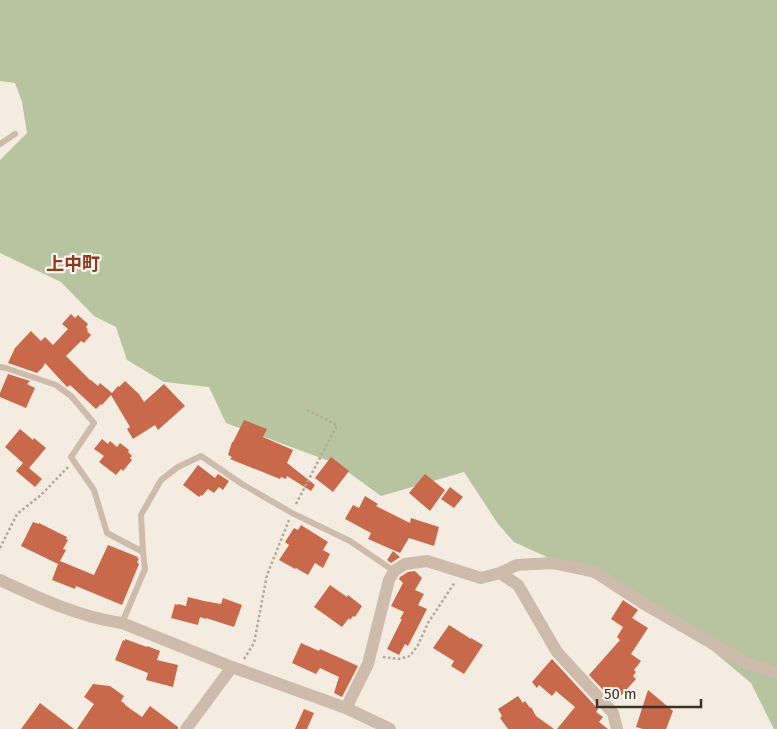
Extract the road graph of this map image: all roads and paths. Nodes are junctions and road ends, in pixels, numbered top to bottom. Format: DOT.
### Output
graph roads {
  1 [pos="15,134"];
  2 [pos="0,144"];
  3 [pos="0,367"];
  4 [pos="307,410"];
  5 [pos="74,461"];
  6 [pos="292,513"];
  7 [pos="0,548"];
  8 [pos="143,552"];
  9 [pos="394,571"];
  10 [pos="461,572"];
  11 [pos="500,573"];
  12 [pos="0,580"];
  13 [pos="122,623"];
  14 [pos="370,655"];
  15 [pos="235,668"];
  16 [pos="777,673"];
  17 [pos="346,708"];
  18 [pos="186,729"];
  19 [pos="390,729"];
  20 [pos="617,729"];
  1 -- 2 [label="lane"];
  3 -- 5 [label="lane"];
  4 -- 6 [label="path"];
  5 -- 7 [label="path"];
  5 -- 8 [label="lane"];
  6 -- 8 [label="lane"];
  6 -- 9 [label="lane"];
  6 -- 15 [label="path"];
  8 -- 13 [label="lane"];
  9 -- 10 [label="street"];
  9 -- 14 [label="street"];
  10 -- 11 [label="street"];
  10 -- 14 [label="path"];
  11 -- 16 [label="street"];
  11 -- 20 [label="street"];
  12 -- 13 [label="street"];
  13 -- 15 [label="street"];
  14 -- 17 [label="street"];
  15 -- 17 [label="street"];
  15 -- 18 [label="street"];
  17 -- 19 [label="street"];
}
